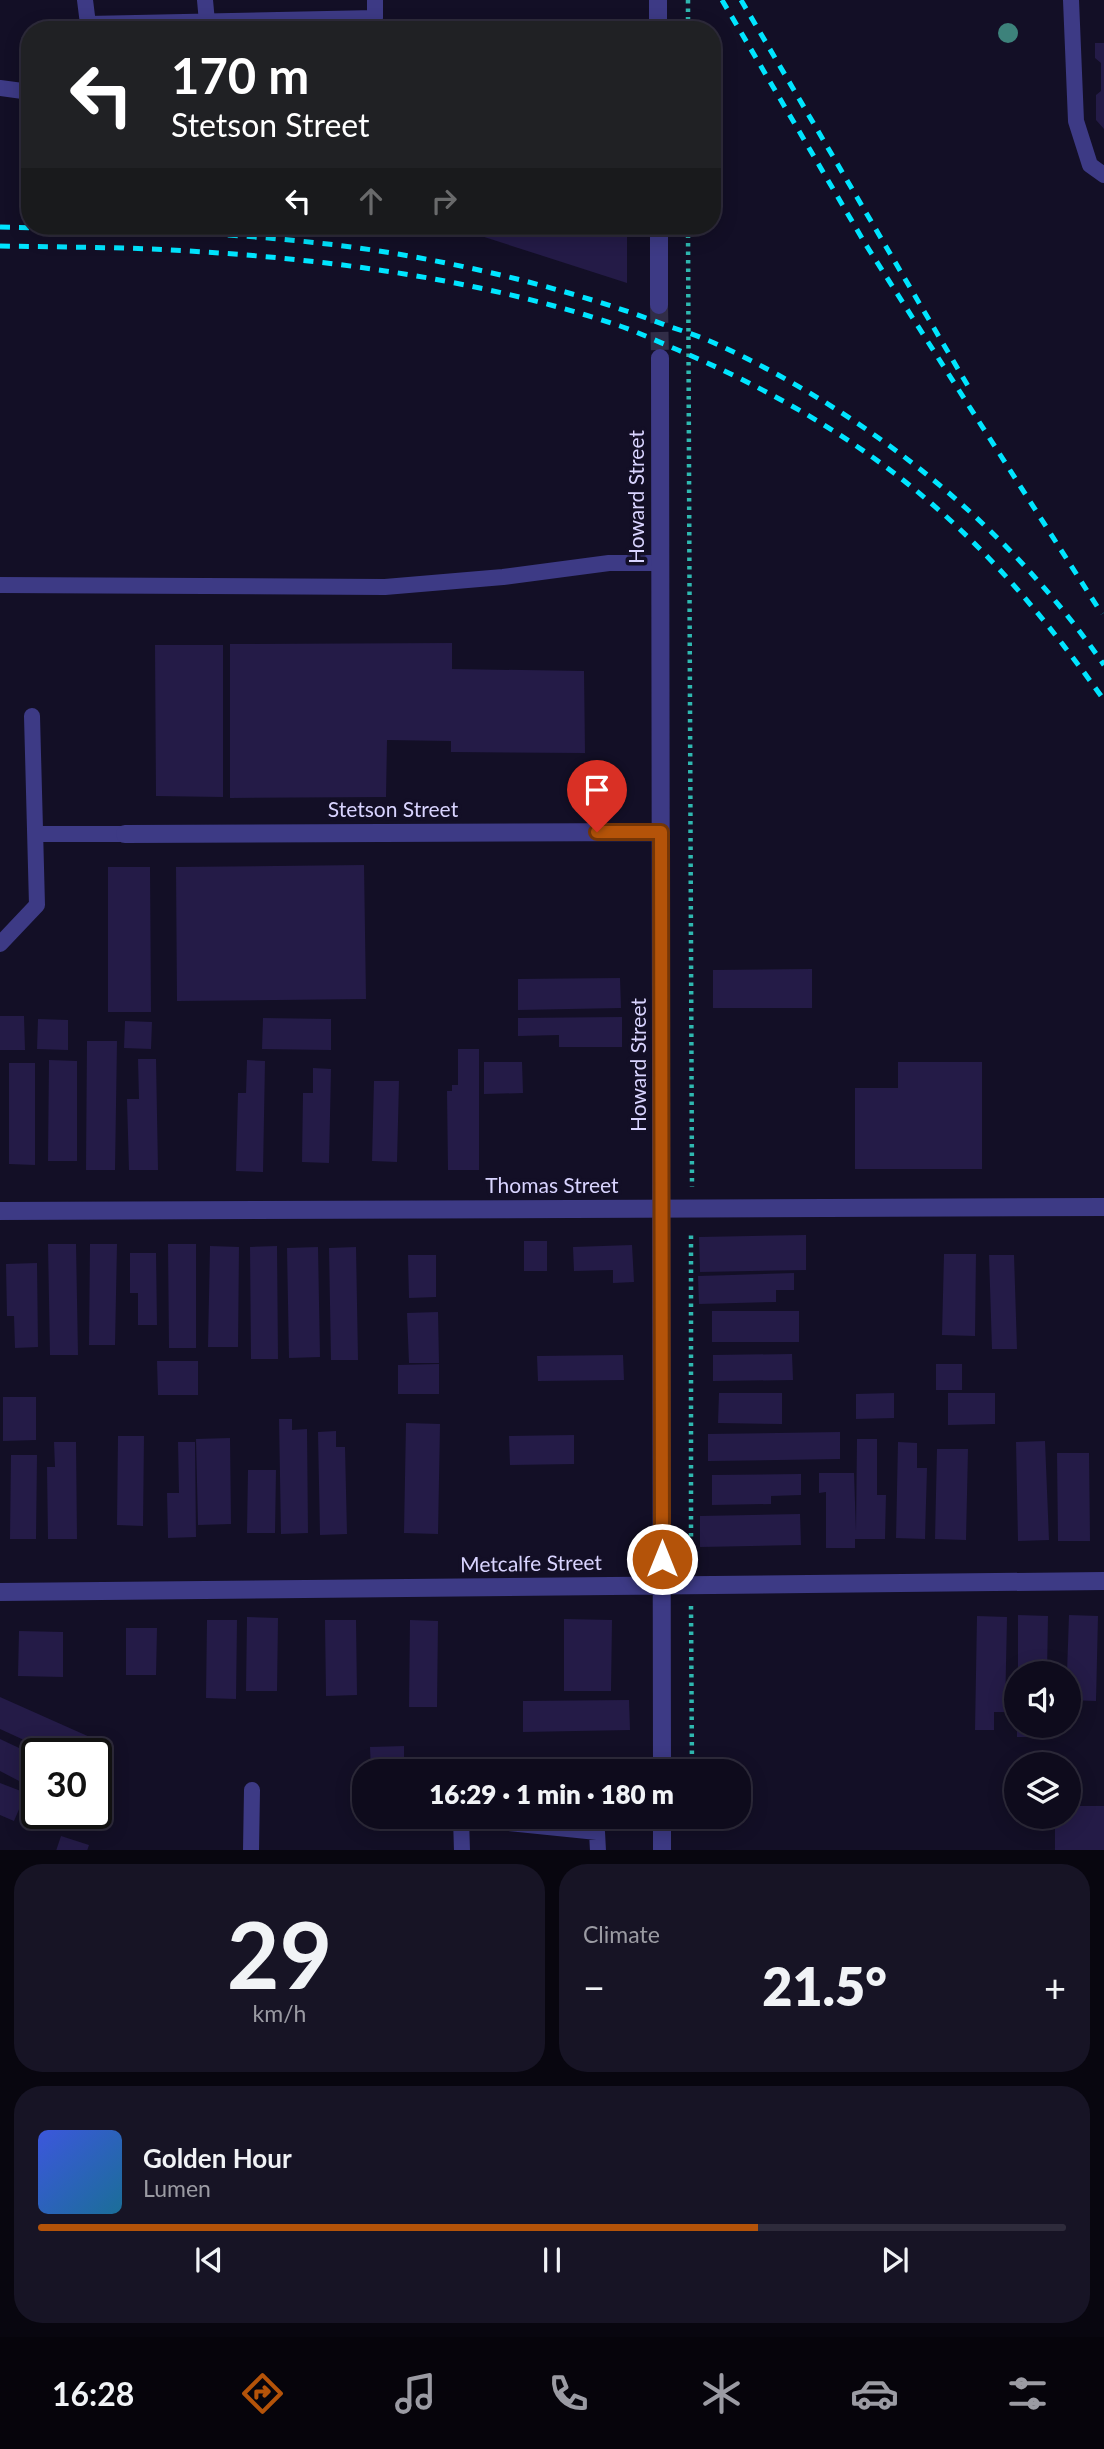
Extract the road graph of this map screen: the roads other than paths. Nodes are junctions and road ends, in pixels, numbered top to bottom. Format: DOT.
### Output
graph roads {
  1 [pos="85,0"];
  2 [pos="205,0"];
  3 [pos="375,0"];
  4 [pos="658,0"];
  5 [pos="1071,0"];
  6 [pos="87,21"];
  7 [pos="207,21"];
  8 [pos="249,21"];
  9 [pos="658,21"];
  10 [pos="0,88"];
  11 [pos="21,91"];
  12 [pos="1104,175"];
  13 [pos="659,235"];
  14 [pos="659,305"];
  15 [pos="660,358"];
  16 [pos="660,563"];
  17 [pos="0,585"];
  18 [pos="32,716"];
  19 [pos="661,832"];
  20 [pos="36,834"];
  21 [pos="125,834"];
  22 [pos="0,944"];
  23 [pos="1104,1207"];
  24 [pos="663,1209"];
  25 [pos="0,1210"];
  26 [pos="1104,1581"];
  27 [pos="662,1586"];
  28 [pos="0,1592"];
  29 [pos="663,1759"];
  30 [pos="252,1790"];
  31 [pos="662,1829"];
  32 [pos="251,1850"];
  33 [pos="462,1850"];
  34 [pos="598,1850"];
  35 [pos="662,1850"];
  1 -- 6 [label="lane"];
  2 -- 7 [label="lane"];
  3 -- 8 [label="lane"];
  4 -- 9 [label="street"];
  5 -- 12 [label="lane"];
  10 -- 11 [label="lane"];
  13 -- 14 [label="street"];
  15 -- 16 [label="street, Howard Street"];
  16 -- 17 [label="lane"];
  16 -- 19 [label="street, Howard Street"];
  18 -- 20 [label="lane"];
  19 -- 21 [label="street, Stetson Street"];
  19 -- 24 [label="street, Howard Street"];
  20 -- 21 [label="lane"];
  20 -- 22 [label="lane"];
  23 -- 24 [label="street, Thomas Street"];
  24 -- 25 [label="street, Thomas Street"];
  24 -- 27 [label="street, Howard Street"];
  26 -- 27 [label="street, Metcalfe Street"];
  27 -- 28 [label="street, Metcalfe Street"];
  27 -- 29 [label="street, Howard Street"];
  30 -- 32 [label="lane"];
  31 -- 35 [label="street"];
  33 -- 34 [label="lane"];
}
